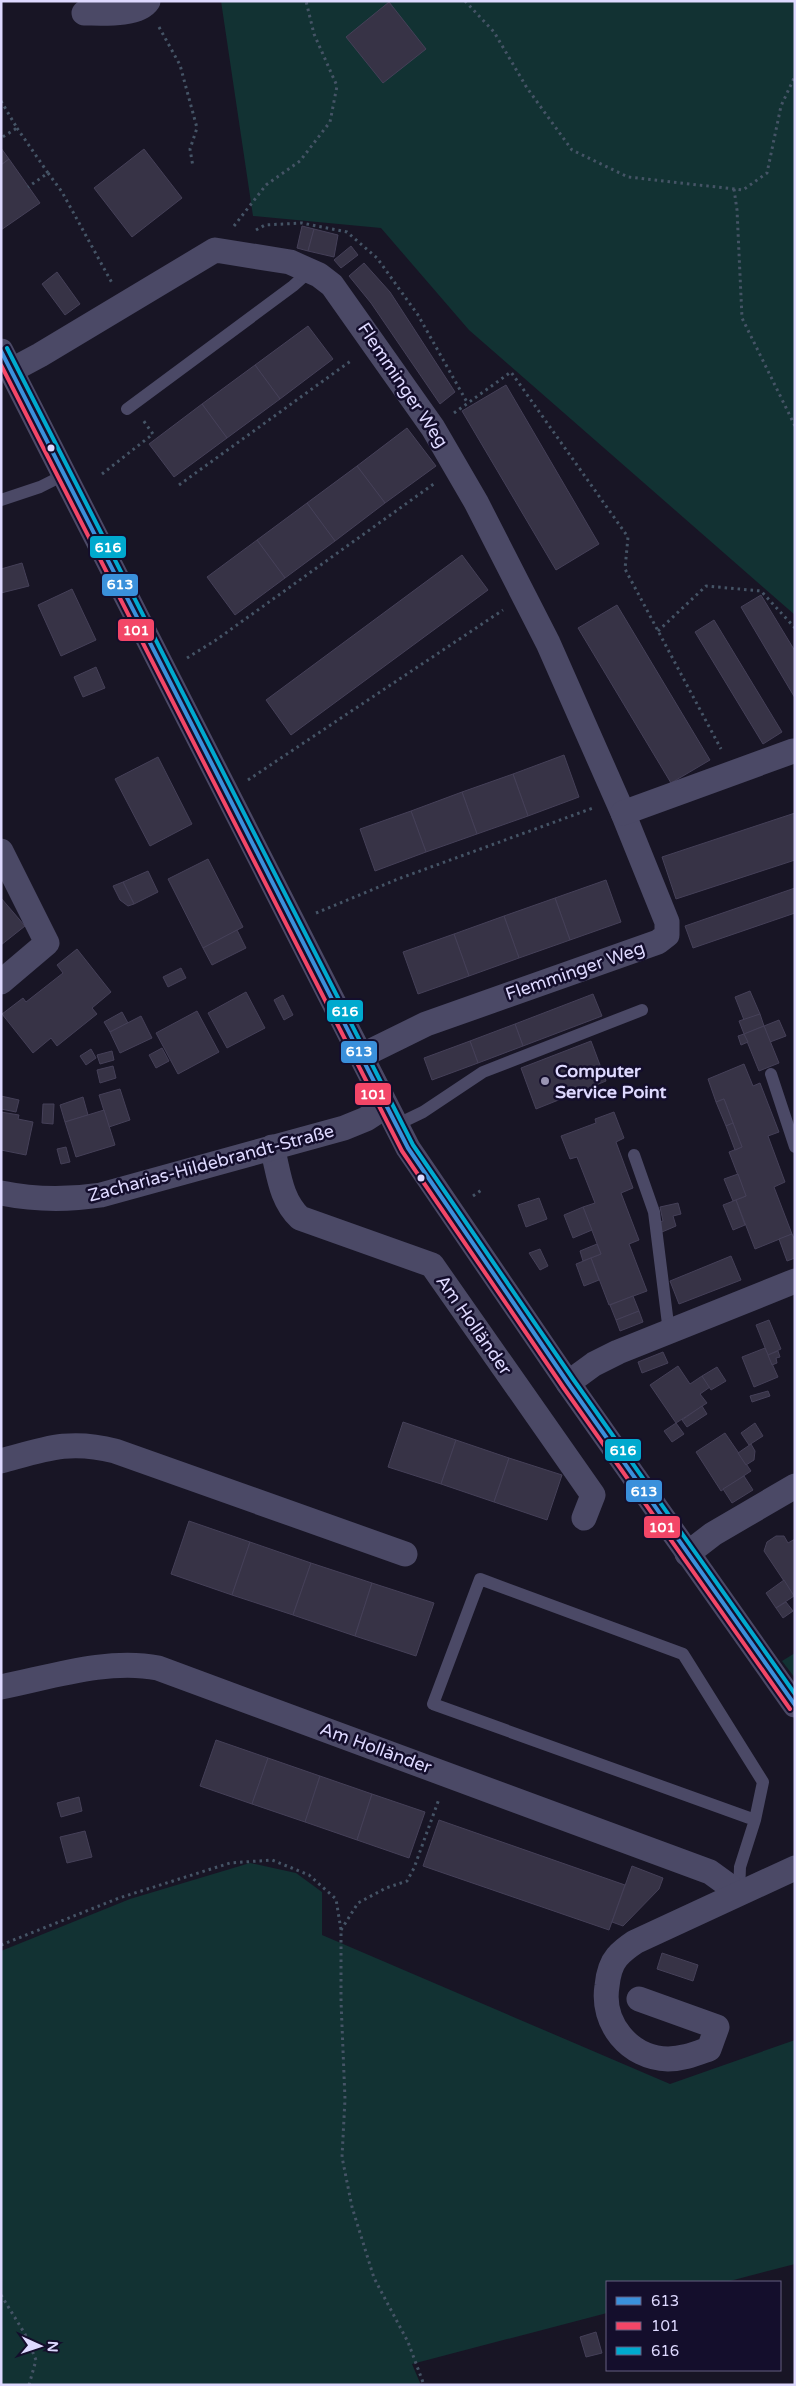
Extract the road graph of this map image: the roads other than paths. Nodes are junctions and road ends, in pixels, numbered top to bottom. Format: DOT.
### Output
graph roads {
  1 [pos="147,3"];
  2 [pos="84,13"];
  3 [pos="307,268"];
  4 [pos="7,360"];
  5 [pos="130,407"];
  6 [pos="66,474"];
  7 [pos="1,500"];
  8 [pos="794,751"];
  9 [pos="620,806"];
  10 [pos="1,851"];
  11 [pos="1,982"];
  12 [pos="642,1010"];
  13 [pos="361,1056"];
  14 [pos="771,1074"];
  15 [pos="391,1116"];
  16 [pos="272,1147"];
  17 [pos="795,1147"];
  18 [pos="634,1155"];
  19 [pos="1,1193"];
  20 [pos="795,1282"];
  21 [pos="669,1332"];
  22 [pos="568,1383"];
  23 [pos="1,1461"];
  24 [pos="795,1486"];
  25 [pos="584,1518"];
  26 [pos="405,1554"];
  27 [pos="687,1554"];
  28 [pos="1,1687"];
  29 [pos="795,1705"];
  30 [pos="755,1820"];
  31 [pos="795,1868"];
  32 [pos="739,1893"];
  33 [pos="639,1999"];
  1 -- 2 [label="street"];
  3 -- 4 [label="street, Flemminger Weg"];
  3 -- 5 [label="lane"];
  3 -- 9 [label="street, Flemminger Weg"];
  4 -- 6 [label="street"];
  6 -- 7 [label="lane"];
  6 -- 13 [label="street"];
  8 -- 9 [label="street"];
  9 -- 13 [label="street, Flemminger Weg"];
  10 -- 11 [label="street"];
  12 -- 15 [label="lane"];
  13 -- 15 [label="street"];
  14 -- 17 [label="lane"];
  15 -- 16 [label="street, Zacharias-Hildebrandt-Straße"];
  15 -- 22 [label="street"];
  16 -- 19 [label="street, Zacharias-Hildebrandt-Straße"];
  16 -- 25 [label="street, Am Holländer"];
  18 -- 21 [label="lane"];
  20 -- 21 [label="street"];
  21 -- 22 [label="street"];
  22 -- 27 [label="street"];
  23 -- 26 [label="street"];
  24 -- 27 [label="street"];
  27 -- 29 [label="street"];
  28 -- 32 [label="street, Am Holländer"];
  30 -- 30 [label="lane"];
  30 -- 32 [label="lane"];
  31 -- 32 [label="street"];
  32 -- 33 [label="street"];
}
